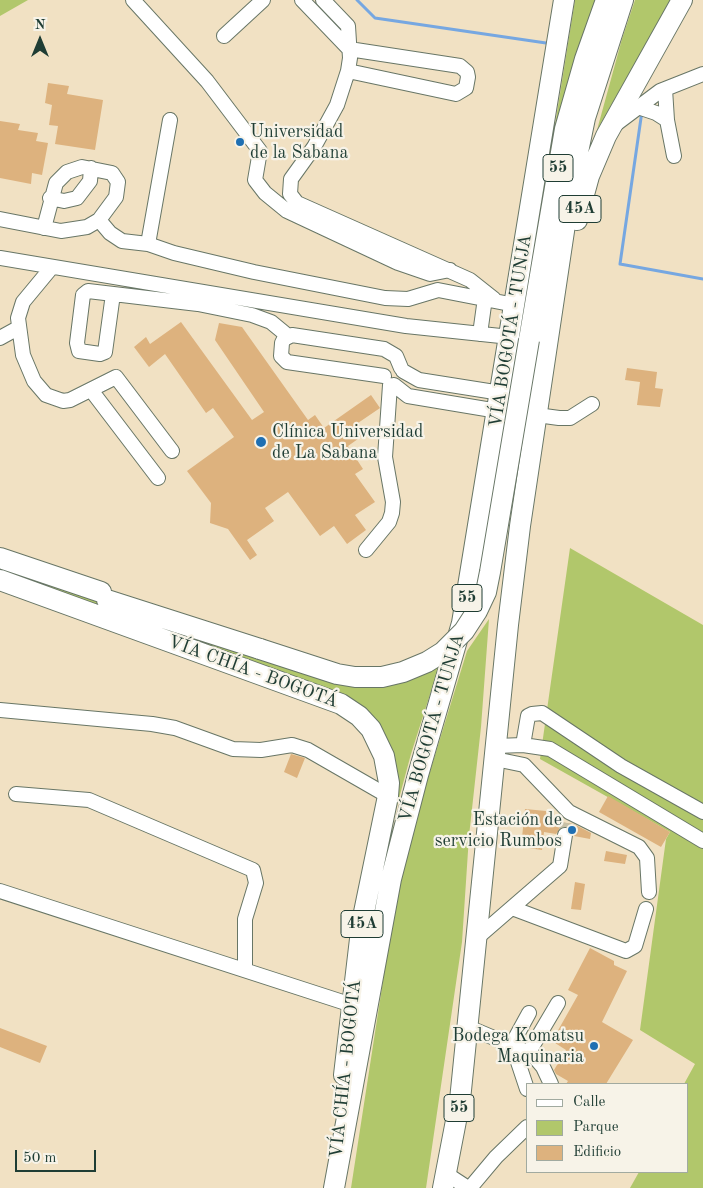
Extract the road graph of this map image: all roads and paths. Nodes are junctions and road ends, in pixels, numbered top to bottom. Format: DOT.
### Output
graph roads {
  1 [pos="133,0"];
  2 [pos="262,0"];
  3 [pos="302,0"];
  4 [pos="323,0"];
  5 [pos="564,0"];
  6 [pos="606,0"];
  7 [pos="623,0"];
  8 [pos="682,0"];
  9 [pos="224,36"];
  10 [pos="349,49"];
  11 [pos="348,71"];
  12 [pos="703,74"];
  13 [pos="665,89"];
  14 [pos="638,107"];
  15 [pos="170,120"];
  16 [pos="667,120"];
  17 [pos="609,130"];
  18 [pos="674,156"];
  19 [pos="91,168"];
  20 [pos="50,198"];
  21 [pos="0,219"];
  22 [pos="99,220"];
  23 [pos="44,228"];
  24 [pos="352,234"];
  25 [pos="148,244"];
  26 [pos="0,258"];
  27 [pos="52,267"];
  28 [pos="113,294"];
  29 [pos="499,302"];
  30 [pos="554,307"];
  31 [pos="18,328"];
  32 [pos="480,334"];
  33 [pos="288,336"];
  34 [pos="0,338"];
  35 [pos="520,338"];
  36 [pos="402,370"];
  37 [pos="389,382"];
  38 [pos="442,385"];
  39 [pos="91,390"];
  40 [pos="440,402"];
  41 [pos="500,402"];
  42 [pos="592,404"];
  43 [pos="537,415"];
  44 [pos="172,451"];
  45 [pos="158,478"];
  46 [pos="366,550"];
  47 [pos="0,558"];
  48 [pos="0,564"];
  49 [pos="0,580"];
  50 [pos="104,598"];
  51 [pos="0,710"];
  52 [pos="523,745"];
  53 [pos="598,751"];
  54 [pos="496,752"];
  55 [pos="582,769"];
  56 [pos="16,794"];
  57 [pos="388,796"];
  58 [pos="703,812"];
  59 [pos="567,823"];
  60 [pos="703,841"];
  61 [pos="0,891"];
  62 [pos="649,892"];
  63 [pos="512,908"];
  64 [pos="646,909"];
  65 [pos="478,937"];
  66 [pos="245,970"];
  67 [pos="558,1003"];
  68 [pos="352,1005"];
  69 [pos="529,1013"];
  70 [pos="468,1027"];
  71 [pos="512,1044"];
  72 [pos="529,1052"];
  73 [pos="551,1083"];
  74 [pos="526,1086"];
  75 [pos="526,1128"];
  76 [pos="444,1181"];
  77 [pos="334,1188"];
  78 [pos="469,1188"];
  1 -- 24 [label="lane"];
  2 -- 9 [label="lane"];
  3 -- 10 [label="lane"];
  4 -- 10 [label="lane"];
  5 -- 29 [label="highway, VÍA BOGOTÁ - TUNJA / 55"];
  6 -- 35 [label="highway, 55"];
  7 -- 30 [label="highway, 55"];
  8 -- 17 [label="highway, 45A"];
  10 -- 11 [label="lane"];
  10 -- 11 [label="lane"];
  11 -- 24 [label="lane"];
  12 -- 13 [label="lane"];
  13 -- 14 [label="lane"];
  13 -- 16 [label="lane"];
  14 -- 16 [label="lane"];
  14 -- 17 [label="lane"];
  15 -- 25 [label="lane"];
  16 -- 18 [label="lane"];
  17 -- 30 [label="highway, 45A"];
  19 -- 20 [label="lane"];
  19 -- 20 [label="lane"];
  19 -- 22 [label="lane"];
  20 -- 23 [label="lane"];
  21 -- 23 [label="lane"];
  22 -- 23 [label="lane"];
  22 -- 25 [label="lane"];
  24 -- 29 [label="lane"];
  25 -- 29 [label="lane"];
  26 -- 27 [label="lane"];
  27 -- 31 [label="lane"];
  27 -- 32 [label="lane"];
  28 -- 28 [label="lane"];
  28 -- 33 [label="lane"];
  29 -- 32 [label="lane"];
  29 -- 35 [label="highway, VÍA BOGOTÁ - TUNJA / 55"];
  30 -- 43 [label="highway, 55"];
  31 -- 34 [label="lane"];
  31 -- 39 [label="lane"];
  32 -- 35 [label="lane"];
  33 -- 36 [label="lane"];
  33 -- 37 [label="lane"];
  35 -- 41 [label="highway, VÍA BOGOTÁ - TUNJA / 55"];
  35 -- 50 [label="highway, bridge"];
  36 -- 37 [label="lane"];
  36 -- 38 [label="lane"];
  37 -- 40 [label="lane"];
  37 -- 46 [label="lane"];
  38 -- 40 [label="lane"];
  38 -- 41 [label="lane"];
  39 -- 44 [label="lane"];
  39 -- 45 [label="lane"];
  40 -- 41 [label="lane"];
  41 -- 77 [label="highway, VÍA BOGOTÁ - TUNJA / 55"];
  42 -- 43 [label="lane"];
  43 -- 54 [label="highway, 55"];
  47 -- 50 [label="highway"];
  48 -- 50 [label="highway"];
  49 -- 57 [label="highway, VÍA CHÍA - BOGOTÁ / 45A"];
  51 -- 57 [label="lane"];
  52 -- 53 [label="lane"];
  52 -- 54 [label="lane"];
  52 -- 55 [label="lane"];
  53 -- 55 [label="lane"];
  53 -- 58 [label="lane"];
  54 -- 59 [label="lane"];
  54 -- 65 [label="highway, 55"];
  55 -- 60 [label="lane"];
  56 -- 66 [label="lane"];
  57 -- 68 [label="highway, VÍA CHÍA - BOGOTÁ / 45A"];
  59 -- 62 [label="lane"];
  59 -- 63 [label="lane"];
  61 -- 66 [label="lane"];
  63 -- 64 [label="lane"];
  63 -- 65 [label="lane"];
  65 -- 70 [label="highway, 55"];
  66 -- 68 [label="lane"];
  67 -- 72 [label="lane"];
  68 -- 77 [label="highway, VÍA CHÍA - BOGOTÁ / 45A"];
  69 -- 71 [label="lane"];
  70 -- 71 [label="lane"];
  70 -- 76 [label="highway, 55"];
  71 -- 72 [label="lane"];
  71 -- 74 [label="lane"];
  72 -- 73 [label="lane"];
  75 -- 78 [label="lane"];
  76 -- 78 [label="lane"];
}
